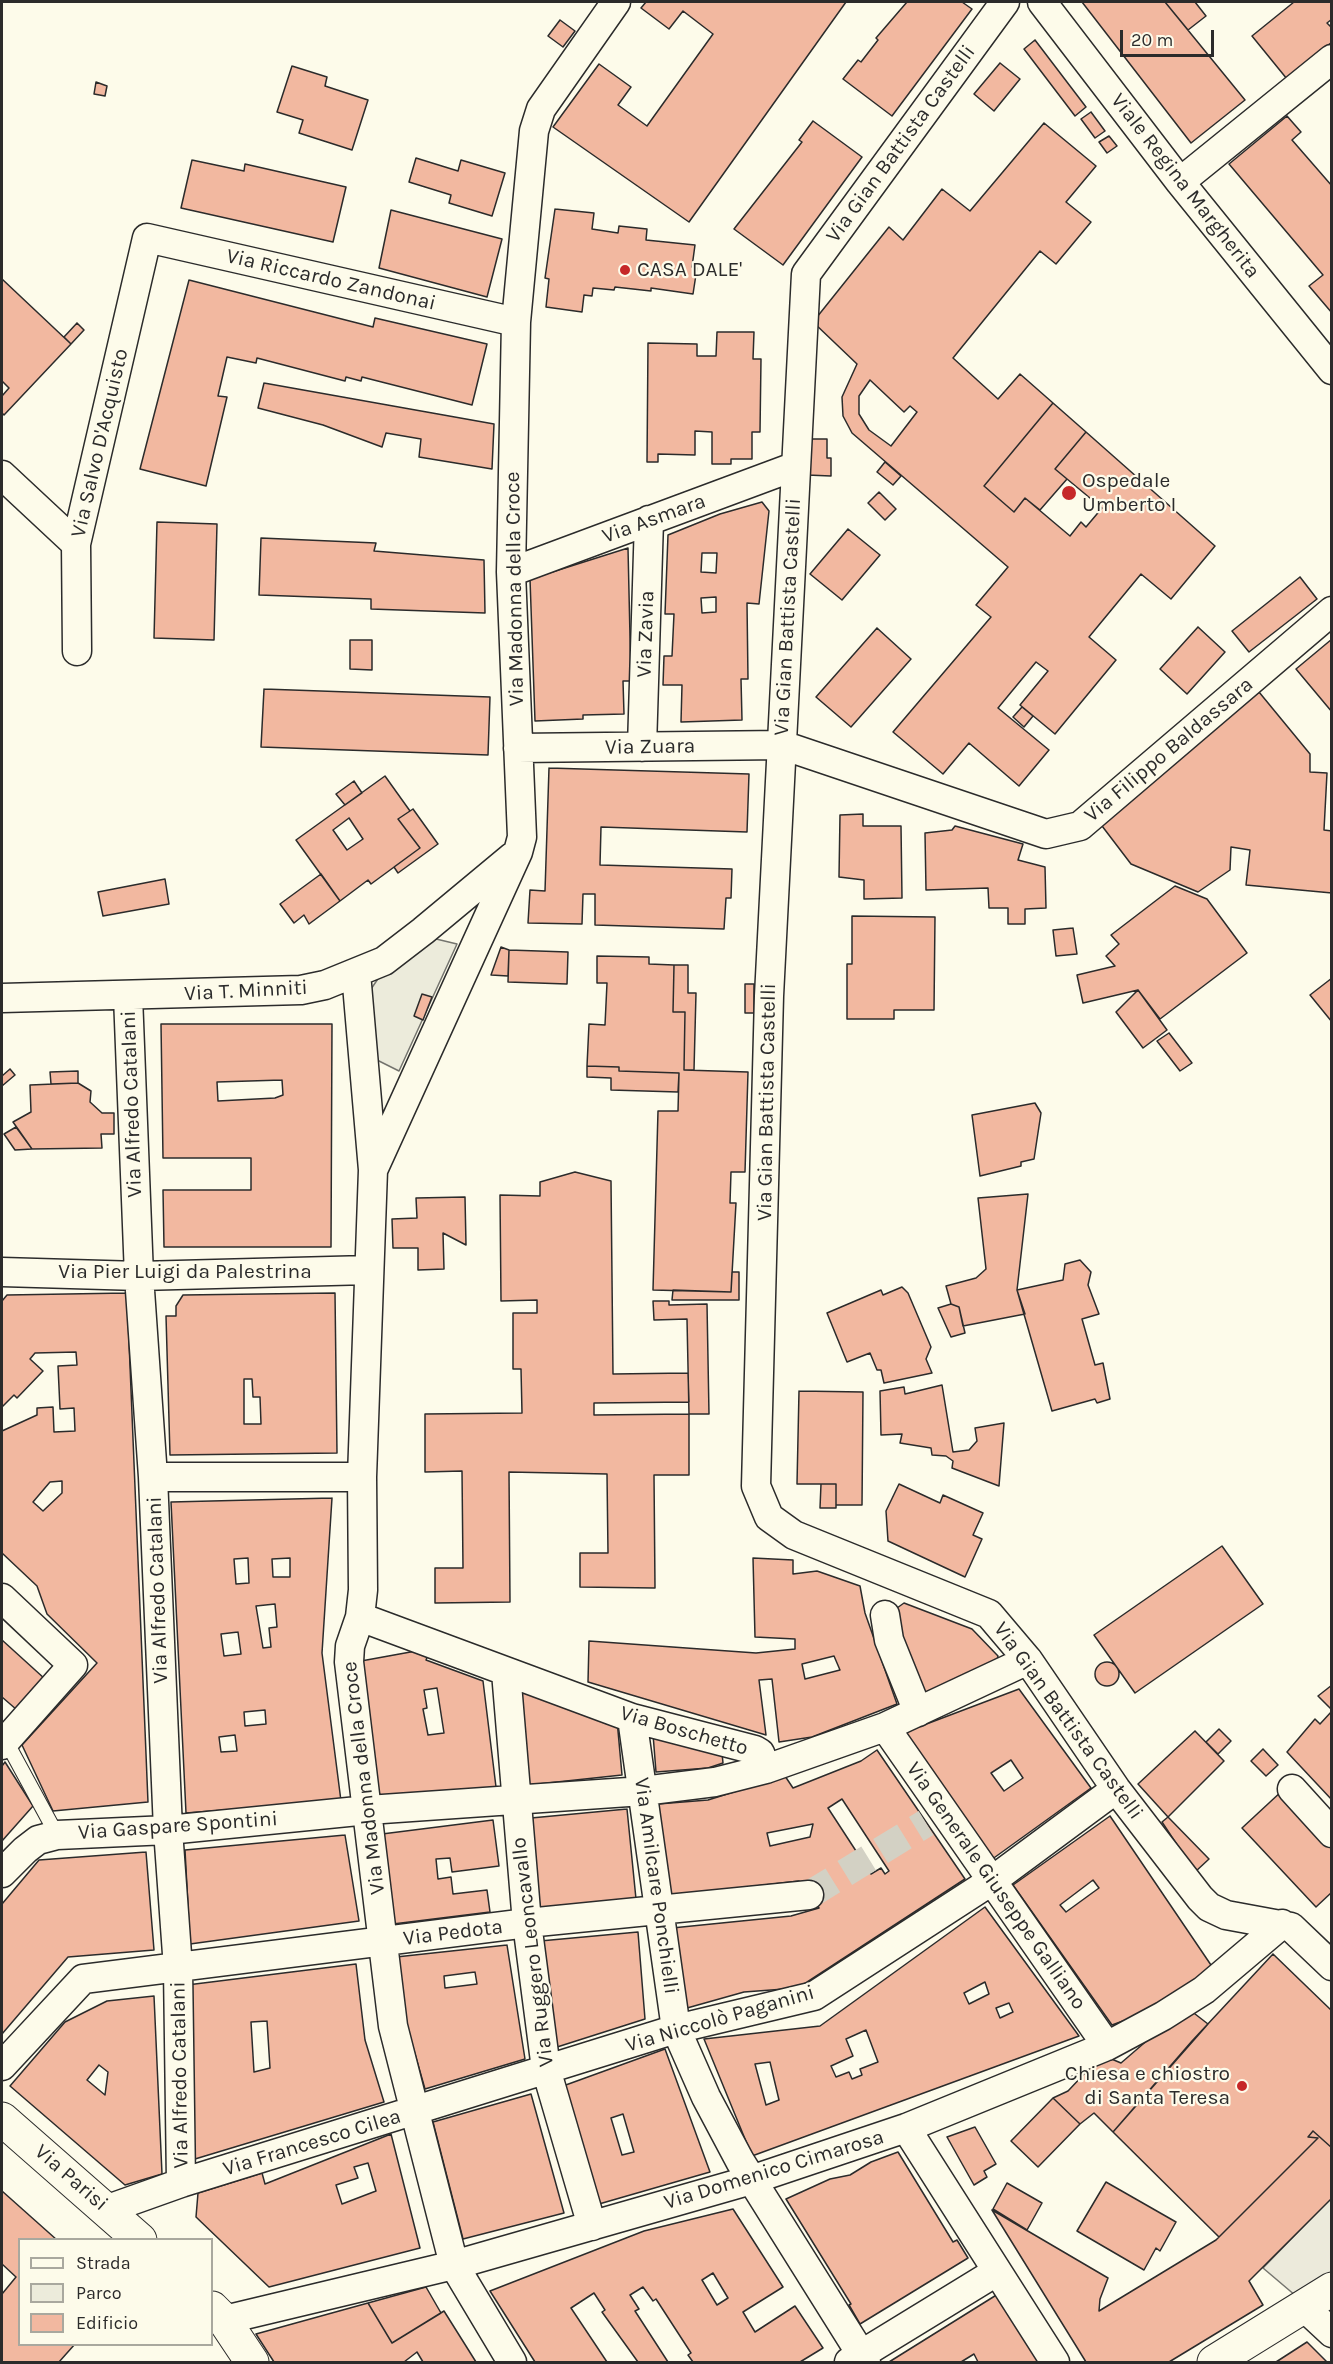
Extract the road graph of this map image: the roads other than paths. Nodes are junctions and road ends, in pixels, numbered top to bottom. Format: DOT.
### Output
graph roads {
  1 [pos="616,2"];
  2 [pos="1005,2"];
  3 [pos="1041,2"];
  4 [pos="1332,59"];
  5 [pos="1180,182"];
  6 [pos="147,238"];
  7 [pos="516,322"];
  8 [pos="1332,370"];
  9 [pos="796,466"];
  10 [pos="2,474"];
  11 [pos="649,520"];
  12 [pos="76,544"];
  13 [pos="512,572"];
  14 [pos="1332,611"];
  15 [pos="77,651"];
  16 [pos="782,745"];
  17 [pos="642,747"];
  18 [pos="518,748"];
  19 [pos="518,852"];
  20 [pos="356,973"];
  21 [pos="128,996"];
  22 [pos="2,998"];
  23 [pos="373,1170"];
  24 [pos="369,1270"];
  25 [pos="2,1272"];
  26 [pos="139,1276"];
  27 [pos="153,1477"];
  28 [pos="362,1477"];
  29 [pos="2,1598"];
  30 [pos="885,1616"];
  31 [pos="360,1617"];
  32 [pos="1028,1660"];
  33 [pos="506,1672"];
  34 [pos="918,1712"];
  35 [pos="632,1718"];
  36 [pos="885,1727"];
  37 [pos="3,1741"];
  38 [pos="766,1769"];
  39 [pos="1116,1789"];
  40 [pos="1292,1789"];
  41 [pos="643,1791"];
  42 [pos="515,1800"];
  43 [pos="368,1810"];
  44 [pos="1330,1828"];
  45 [pos="168,1830"];
  46 [pos="57,1835"];
  47 [pos="2,1873"];
  48 [pos="993,1880"];
  49 [pos="809,1895"];
  50 [pos="659,1911"];
  51 [pos="527,1923"];
  52 [pos="1282,1924"];
  53 [pos="383,1942"];
  54 [pos="1332,1966"];
  55 [pos="178,1968"];
  56 [pos="676,2030"];
  57 [pos="1107,2046"];
  58 [pos="2,2066"];
  59 [pos="546,2069"];
  60 [pos="414,2111"];
  61 [pos="2,2119"];
  62 [pos="906,2128"];
  63 [pos="752,2180"];
  64 [pos="181,2183"];
  65 [pos="108,2209"];
  66 [pos="592,2226"];
  67 [pos="138,2238"];
  68 [pos="454,2265"];
  69 [pos="996,2272"];
  70 [pos="1332,2289"];
  71 [pos="1304,2307"];
  72 [pos="218,2314"];
  73 [pos="1332,2333"];
  74 [pos="858,2360"];
  75 [pos="252,2362"];
  76 [pos="512,2362"];
  77 [pos="1055,2362"];
  78 [pos="1214,2362"];
  1 -- 7 [label="street, Via Madonna della Croce"];
  2 -- 9 [label="street, Via Gian Battista Castelli"];
  3 -- 5 [label="street, Viale Regina Margherita"];
  4 -- 5 [label="street"];
  5 -- 8 [label="street, Viale Regina Margherita"];
  6 -- 7 [label="street, Via Riccardo Zandonai"];
  6 -- 12 [label="street, Via Salvo D'Acquisto"];
  7 -- 13 [label="street, Via Madonna della Croce"];
  9 -- 11 [label="street, Via Asmara"];
  9 -- 16 [label="street, Via Gian Battista Castelli"];
  10 -- 12 [label="street"];
  11 -- 13 [label="street, Via Asmara"];
  11 -- 17 [label="street, Via Zavia"];
  12 -- 15 [label="street, Via Salvo D'Acquisto"];
  13 -- 18 [label="street, Via Madonna della Croce"];
  14 -- 16 [label="street, Via Filippo Baldassara"];
  16 -- 17 [label="street, Via Zuara"];
  16 -- 32 [label="street, Via Gian Battista Castelli"];
  17 -- 18 [label="street, Via Zuara"];
  18 -- 19 [label="street, Via Madonna della Croce"];
  19 -- 20 [label="street, Via T. Minniti"];
  19 -- 23 [label="street, Via Madonna della Croce"];
  20 -- 21 [label="street, Via T. Minniti"];
  20 -- 23 [label="street, Via Madonna della Croce"];
  21 -- 22 [label="street, Via T. Minniti"];
  21 -- 26 [label="street, Via Alfredo Catalani"];
  23 -- 24 [label="street, Via Madonna della Croce"];
  24 -- 26 [label="street, Via Pier Luigi da Palestrina"];
  24 -- 28 [label="street, Via Madonna della Croce"];
  25 -- 26 [label="street, Via Pier Luigi da Palestrina"];
  26 -- 27 [label="street, Via Alfredo Catalani"];
  27 -- 28 [label="street"];
  27 -- 45 [label="street, Via Alfredo Catalani"];
  28 -- 31 [label="street, Via Madonna della Croce"];
  29 -- 37 [label="street"];
  30 -- 34 [label="street"];
  31 -- 33 [label="street, Via Boschetto"];
  31 -- 43 [label="street, Via Madonna della Croce"];
  32 -- 34 [label="street, Via Boschetto"];
  32 -- 39 [label="street, Via Gian Battista Castelli"];
  33 -- 35 [label="street, Via Boschetto"];
  33 -- 42 [label="street, Via Ruggero Leoncavallo"];
  34 -- 36 [label="street, Via Boschetto"];
  35 -- 38 [label="street, Via Boschetto"];
  35 -- 41 [label="street, Via Amilcare Ponchielli"];
  36 -- 38 [label="street, Via Boschetto"];
  36 -- 48 [label="street, Via Generale Giuseppe Galliano"];
  37 -- 46 [label="lane"];
  38 -- 41 [label="street, Via Gaspare Spontini"];
  39 -- 48 [label="street, Via Niccolò Paganini"];
  39 -- 52 [label="street, Via Gian Battista Castelli"];
  40 -- 44 [label="street"];
  41 -- 42 [label="street, Via Gaspare Spontini"];
  41 -- 50 [label="street, Via Amilcare Ponchielli"];
  42 -- 43 [label="street, Via Gaspare Spontini"];
  42 -- 51 [label="street, Via Ruggero Leoncavallo"];
  43 -- 45 [label="street, Via Gaspare Spontini"];
  43 -- 53 [label="street, Via Madonna della Croce"];
  45 -- 46 [label="street, Via Gaspare Spontini"];
  45 -- 55 [label="street, Via Alfredo Catalani"];
  46 -- 47 [label="street, Via Gaspare Spontini"];
  48 -- 56 [label="street, Via Niccolò Paganini"];
  48 -- 57 [label="street, Via Generale Giuseppe Galliano"];
  49 -- 50 [label="street, Via Pedota"];
  50 -- 51 [label="street, Via Pedota"];
  50 -- 56 [label="street, Via Amilcare Ponchielli"];
  51 -- 53 [label="street, Via Pedota"];
  51 -- 59 [label="street, Via Ruggero Leoncavallo"];
  52 -- 54 [label="street, Via Gian Battista Castelli"];
  52 -- 57 [label="street, Via Domenico Cimarosa"];
  53 -- 55 [label="street, Via Pedota"];
  53 -- 60 [label="street, Via Madonna della Croce"];
  55 -- 58 [label="street, Via Pedota"];
  55 -- 64 [label="street, Via Alfredo Catalani"];
  56 -- 59 [label="street, Via Niccolò Paganini"];
  56 -- 63 [label="street, Via Amilcare Ponchielli"];
  57 -- 62 [label="street, Via Domenico Cimarosa"];
  59 -- 60 [label="street, Via Niccolò Paganini"];
  59 -- 66 [label="street, Via Ruggero Leoncavallo"];
  60 -- 64 [label="street, Via Francesco Cilea"];
  60 -- 68 [label="street, Via Madonna della Croce"];
  61 -- 65 [label="street, Via Parisi"];
  62 -- 63 [label="street, Via Domenico Cimarosa"];
  62 -- 69 [label="street"];
  63 -- 66 [label="street, Via Domenico Cimarosa"];
  63 -- 74 [label="street, Via Amilcare Ponchielli"];
  64 -- 65 [label="street, Via Francesco Cilea"];
  65 -- 67 [label="street, Via Parisi"];
  66 -- 68 [label="street, Via Domenico Cimarosa"];
  68 -- 72 [label="street, Via Domenico Cimarosa"];
  68 -- 76 [label="street, Via Madonna della Croce"];
  69 -- 74 [label="street"];
  69 -- 77 [label="street"];
  70 -- 71 [label="street"];
  71 -- 73 [label="street"];
  71 -- 78 [label="street"];
  72 -- 75 [label="street"];
}
